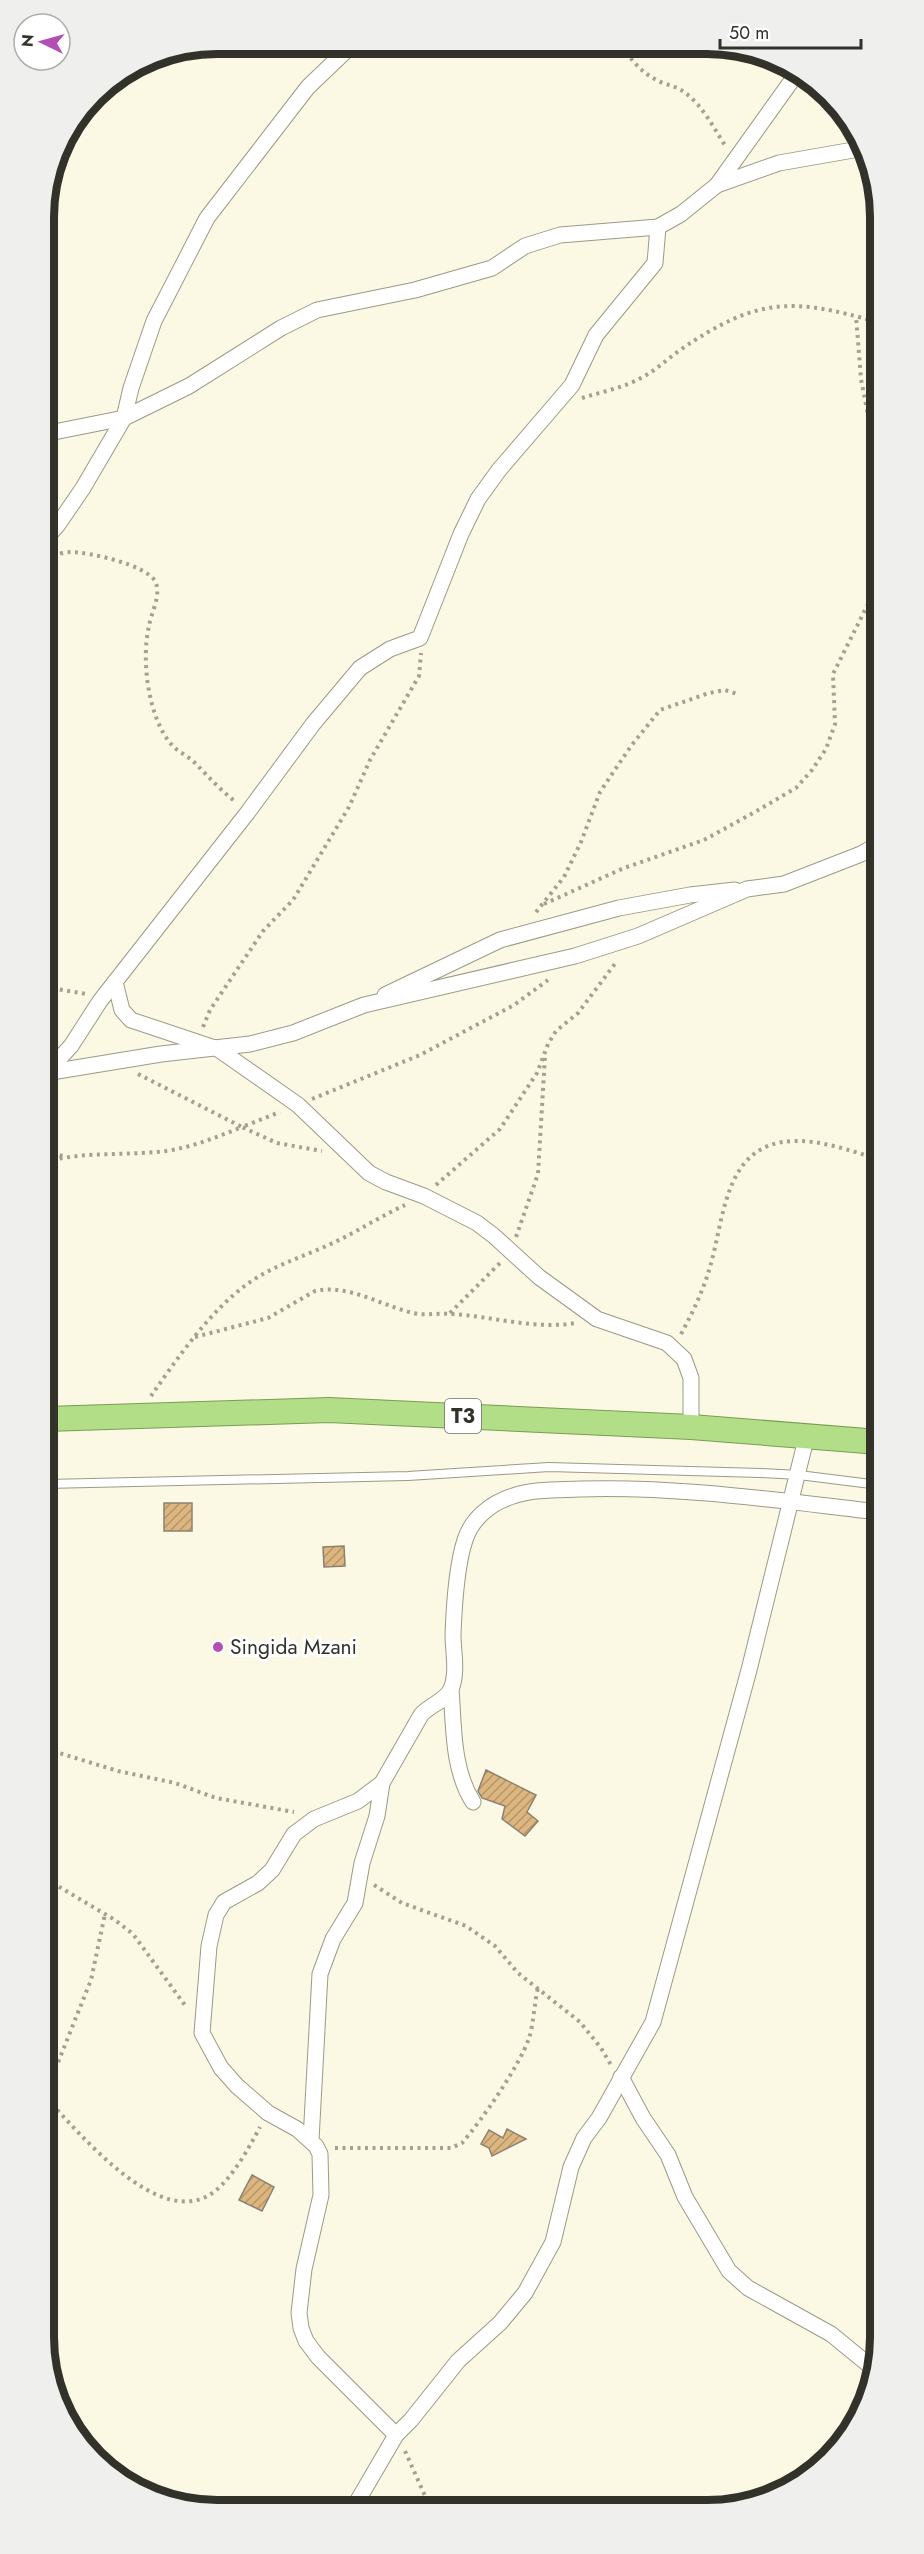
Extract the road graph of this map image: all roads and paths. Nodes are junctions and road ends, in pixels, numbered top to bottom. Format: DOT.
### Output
graph roads {
  1 [pos="343,54"];
  2 [pos="628,54"];
  3 [pos="793,79"];
  4 [pos="855,150"];
  5 [pos="735,160"];
  6 [pos="717,185"];
  7 [pos="658,227"];
  8 [pos="856,316"];
  9 [pos="870,320"];
  10 [pos="573,403"];
  11 [pos="124,418"];
  12 [pos="870,426"];
  13 [pos="54,432"];
  14 [pos="870,498"];
  15 [pos="54,529"];
  16 [pos="54,555"];
  17 [pos="869,602"];
  18 [pos="420,638"];
  19 [pos="737,694"];
  20 [pos="248,812"];
  21 [pos="870,849"];
  22 [pos="747,890"];
  23 [pos="544,904"];
  24 [pos="532,916"];
  25 [pos="638,936"];
  26 [pos="549,979"];
  27 [pos="115,982"];
  28 [pos="54,988"];
  29 [pos="100,1001"];
  30 [pos="364,1005"];
  31 [pos="197,1041"];
  32 [pos="218,1049"];
  33 [pos="545,1054"];
  34 [pos="113,1062"];
  35 [pos="54,1064"];
  36 [pos="54,1072"];
  37 [pos="298,1105"];
  38 [pos="242,1127"];
  39 [pos="54,1154"];
  40 [pos="349,1154"];
  41 [pos="64,1156"];
  42 [pos="870,1157"];
  43 [pos="54,1159"];
  44 [pos="424,1196"];
  45 [pos="511,1252"];
  46 [pos="450,1313"];
  47 [pos="597,1319"];
  48 [pos="192,1338"];
  49 [pos="675,1348"];
  50 [pos="136,1416"];
  51 [pos="54,1419"];
  52 [pos="691,1427"];
  53 [pos="807,1435"];
  54 [pos="870,1441"];
  55 [pos="799,1475"];
  56 [pos="54,1484"];
  57 [pos="870,1484"];
  58 [pos="792,1502"];
  59 [pos="870,1511"];
  60 [pos="451,1689"];
  61 [pos="54,1751"];
  62 [pos="382,1783"];
  63 [pos="473,1802"];
  64 [pos="325,1815"];
  65 [pos="360,1873"];
  66 [pos="54,1884"];
  67 [pos="105,1914"];
  68 [pos="538,1988"];
  69 [pos="202,2033"];
  70 [pos="54,2070"];
  71 [pos="621,2077"];
  72 [pos="54,2107"];
  73 [pos="268,2113"];
  74 [pos="314,2143"];
  75 [pos="868,2364"];
  76 [pos="396,2434"];
  77 [pos="358,2500"];
  78 [pos="427,2500"];
  1 -- 11 [label="street"];
  2 -- 5 [label="path"];
  3 -- 5 [label="street"];
  4 -- 6 [label="street"];
  5 -- 6 [label="street"];
  6 -- 7 [label="street"];
  7 -- 11 [label="street"];
  7 -- 18 [label="street"];
  8 -- 9 [label="path"];
  8 -- 10 [label="path"];
  8 -- 12 [label="path"];
  11 -- 13 [label="street"];
  11 -- 15 [label="street"];
  14 -- 17 [label="path"];
  16 -- 20 [label="path"];
  17 -- 23 [label="path"];
  18 -- 20 [label="street"];
  18 -- 31 [label="path"];
  19 -- 23 [label="path"];
  20 -- 27 [label="street"];
  21 -- 22 [label="street"];
  22 -- 25 [label="street"];
  22 -- 30 [label="street"];
  23 -- 24 [label="path"];
  25 -- 30 [label="street"];
  25 -- 33 [label="path"];
  26 -- 37 [label="path"];
  27 -- 29 [label="street"];
  27 -- 31 [label="street"];
  28 -- 29 [label="path"];
  29 -- 35 [label="street"];
  30 -- 32 [label="street"];
  31 -- 32 [label="street"];
  32 -- 34 [label="street"];
  32 -- 37 [label="street"];
  33 -- 44 [label="path"];
  33 -- 45 [label="path"];
  34 -- 36 [label="street"];
  34 -- 38 [label="path"];
  37 -- 38 [label="path"];
  37 -- 40 [label="street"];
  38 -- 40 [label="path"];
  38 -- 41 [label="path"];
  39 -- 41 [label="path"];
  40 -- 44 [label="street"];
  41 -- 43 [label="path"];
  42 -- 49 [label="path"];
  44 -- 45 [label="street"];
  44 -- 48 [label="path"];
  45 -- 46 [label="path"];
  45 -- 47 [label="street"];
  46 -- 47 [label="path"];
  46 -- 48 [label="path"];
  47 -- 49 [label="street"];
  48 -- 50 [label="path"];
  49 -- 52 [label="street"];
  50 -- 51 [label="highway, T3"];
  50 -- 52 [label="highway, T3"];
  52 -- 53 [label="highway, T3"];
  53 -- 54 [label="highway, T3"];
  53 -- 55 [label="street"];
  55 -- 56 [label="lane"];
  55 -- 57 [label="lane"];
  55 -- 58 [label="street"];
  58 -- 59 [label="street"];
  58 -- 60 [label="street"];
  58 -- 71 [label="street"];
  60 -- 62 [label="street"];
  60 -- 63 [label="street"];
  61 -- 64 [label="path"];
  62 -- 64 [label="street"];
  62 -- 65 [label="street"];
  64 -- 69 [label="street"];
  65 -- 68 [label="path"];
  65 -- 74 [label="street"];
  66 -- 67 [label="path"];
  67 -- 69 [label="path"];
  67 -- 70 [label="path"];
  68 -- 71 [label="path"];
  68 -- 74 [label="path"];
  69 -- 73 [label="street"];
  71 -- 75 [label="street"];
  71 -- 76 [label="street"];
  72 -- 73 [label="path"];
  73 -- 74 [label="street"];
  74 -- 76 [label="street"];
  76 -- 77 [label="street"];
  76 -- 78 [label="path"];
}
